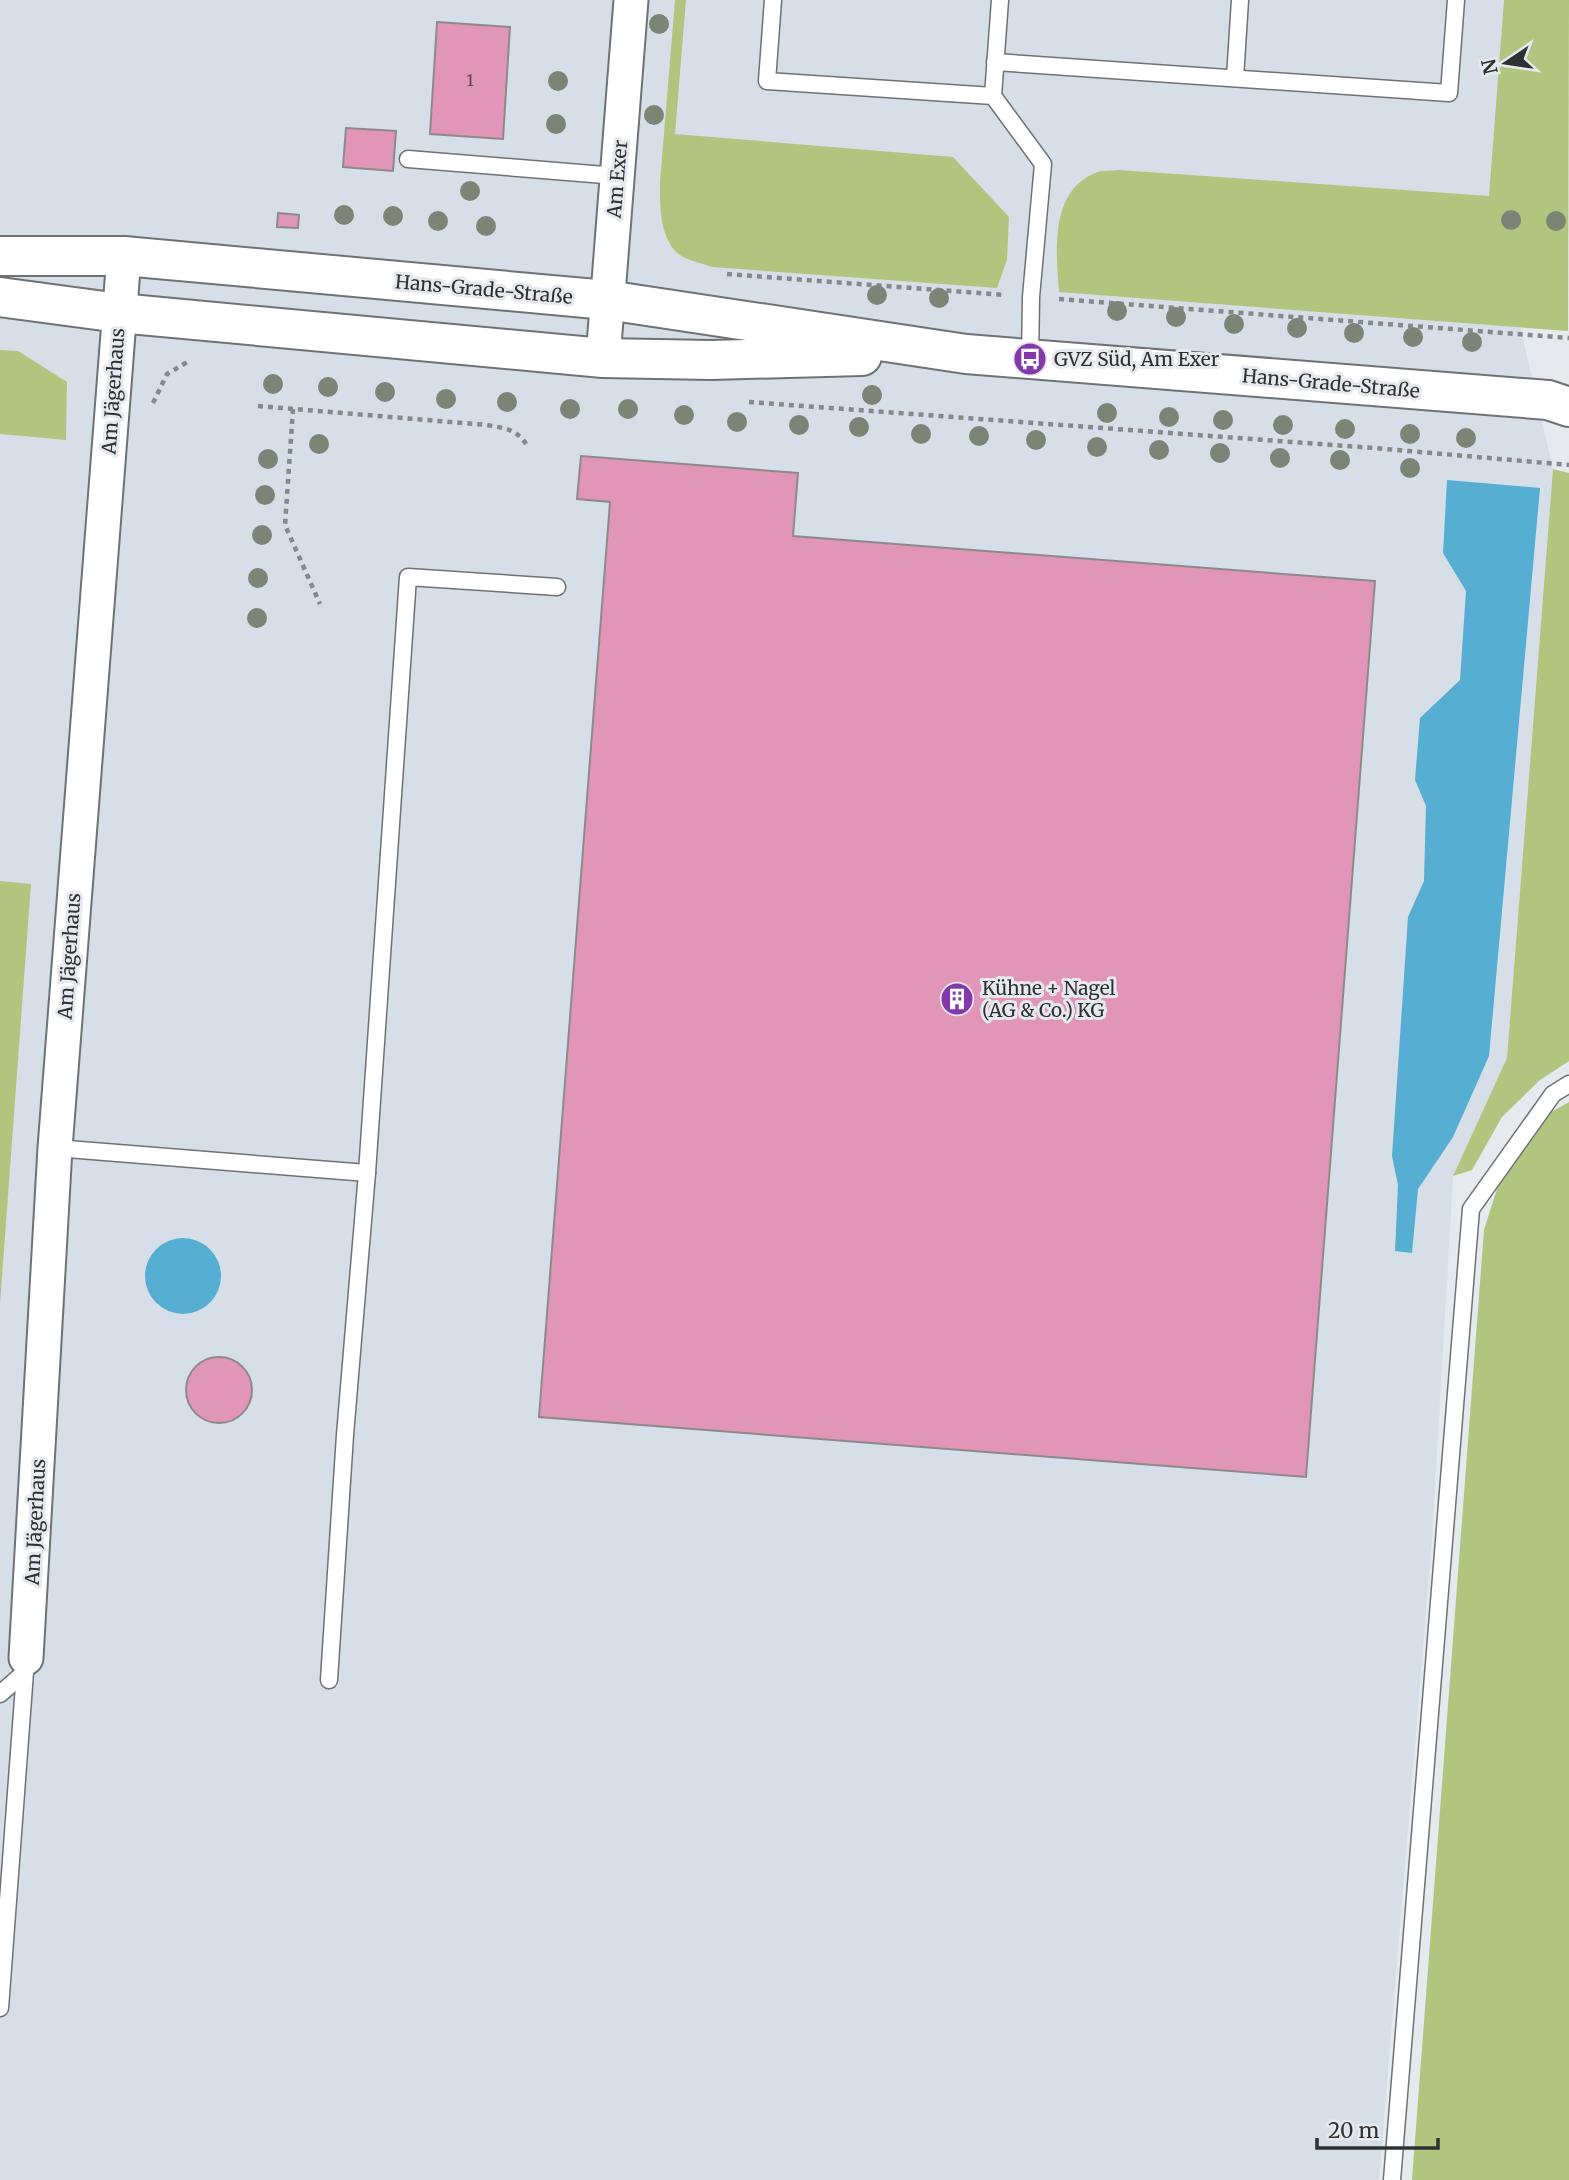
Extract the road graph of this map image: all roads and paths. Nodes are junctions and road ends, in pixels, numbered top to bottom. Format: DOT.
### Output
graph roads {
  1 [pos="631,0"];
  2 [pos="773,0"];
  3 [pos="1000,0"];
  4 [pos="1240,0"];
  5 [pos="1456,0"];
  6 [pos="995,62"];
  7 [pos="1235,78"];
  8 [pos="993,96"];
  9 [pos="408,159"];
  10 [pos="617,176"];
  11 [pos="0,256"];
  12 [pos="124,256"];
  13 [pos="725,274"];
  14 [pos="0,297"];
  15 [pos="1031,297"];
  16 [pos="607,300"];
  17 [pos="119,313"];
  18 [pos="1569,338"];
  19 [pos="966,354"];
  20 [pos="603,358"];
  21 [pos="1030,359"];
  22 [pos="190,361"];
  23 [pos="737,401"];
  24 [pos="258,406"];
  25 [pos="1569,407"];
  26 [pos="293,409"];
  27 [pos="152,412"];
  28 [pos="529,448"];
  29 [pos="1569,465"];
  30 [pos="557,587"];
  31 [pos="320,604"];
  32 [pos="1569,1084"];
  33 [pos="55,1148"];
  34 [pos="367,1173"];
  35 [pos="26,1665"];
  36 [pos="329,1680"];
  37 [pos="0,1694"];
  38 [pos="0,2008"];
  39 [pos="1392,2180"];
  1 -- 10 [label="street, Am Exer"];
  2 -- 8 [label="lane"];
  3 -- 6 [label="lane"];
  4 -- 7 [label="lane"];
  5 -- 7 [label="lane"];
  6 -- 7 [label="lane"];
  6 -- 8 [label="lane"];
  8 -- 15 [label="lane"];
  9 -- 10 [label="lane"];
  10 -- 16 [label="street, Am Exer"];
  11 -- 12 [label="street, Hans-Grade-Straße"];
  12 -- 16 [label="street, Hans-Grade-Straße"];
  12 -- 17 [label="street, Am Jägerhaus"];
  13 -- 15 [label="path"];
  14 -- 17 [label="street, Hans-Grade-Straße"];
  15 -- 18 [label="path"];
  15 -- 21 [label="lane"];
  16 -- 19 [label="street, Hans-Grade-Straße"];
  16 -- 20 [label="street, Am Exer"];
  17 -- 20 [label="street, Hans-Grade-Straße"];
  17 -- 33 [label="street, Am Jägerhaus"];
  19 -- 20 [label="street, Hans-Grade-Straße"];
  19 -- 21 [label="street, Hans-Grade-Straße"];
  21 -- 25 [label="street, Hans-Grade-Straße"];
  22 -- 27 [label="path"];
  23 -- 29 [label="path"];
  24 -- 26 [label="path"];
  26 -- 28 [label="path"];
  26 -- 31 [label="path"];
  30 -- 34 [label="lane"];
  32 -- 39 [label="lane"];
  33 -- 34 [label="lane"];
  33 -- 35 [label="street, Am Jägerhaus"];
  34 -- 36 [label="lane"];
  35 -- 37 [label="lane"];
  35 -- 38 [label="lane"];
}
